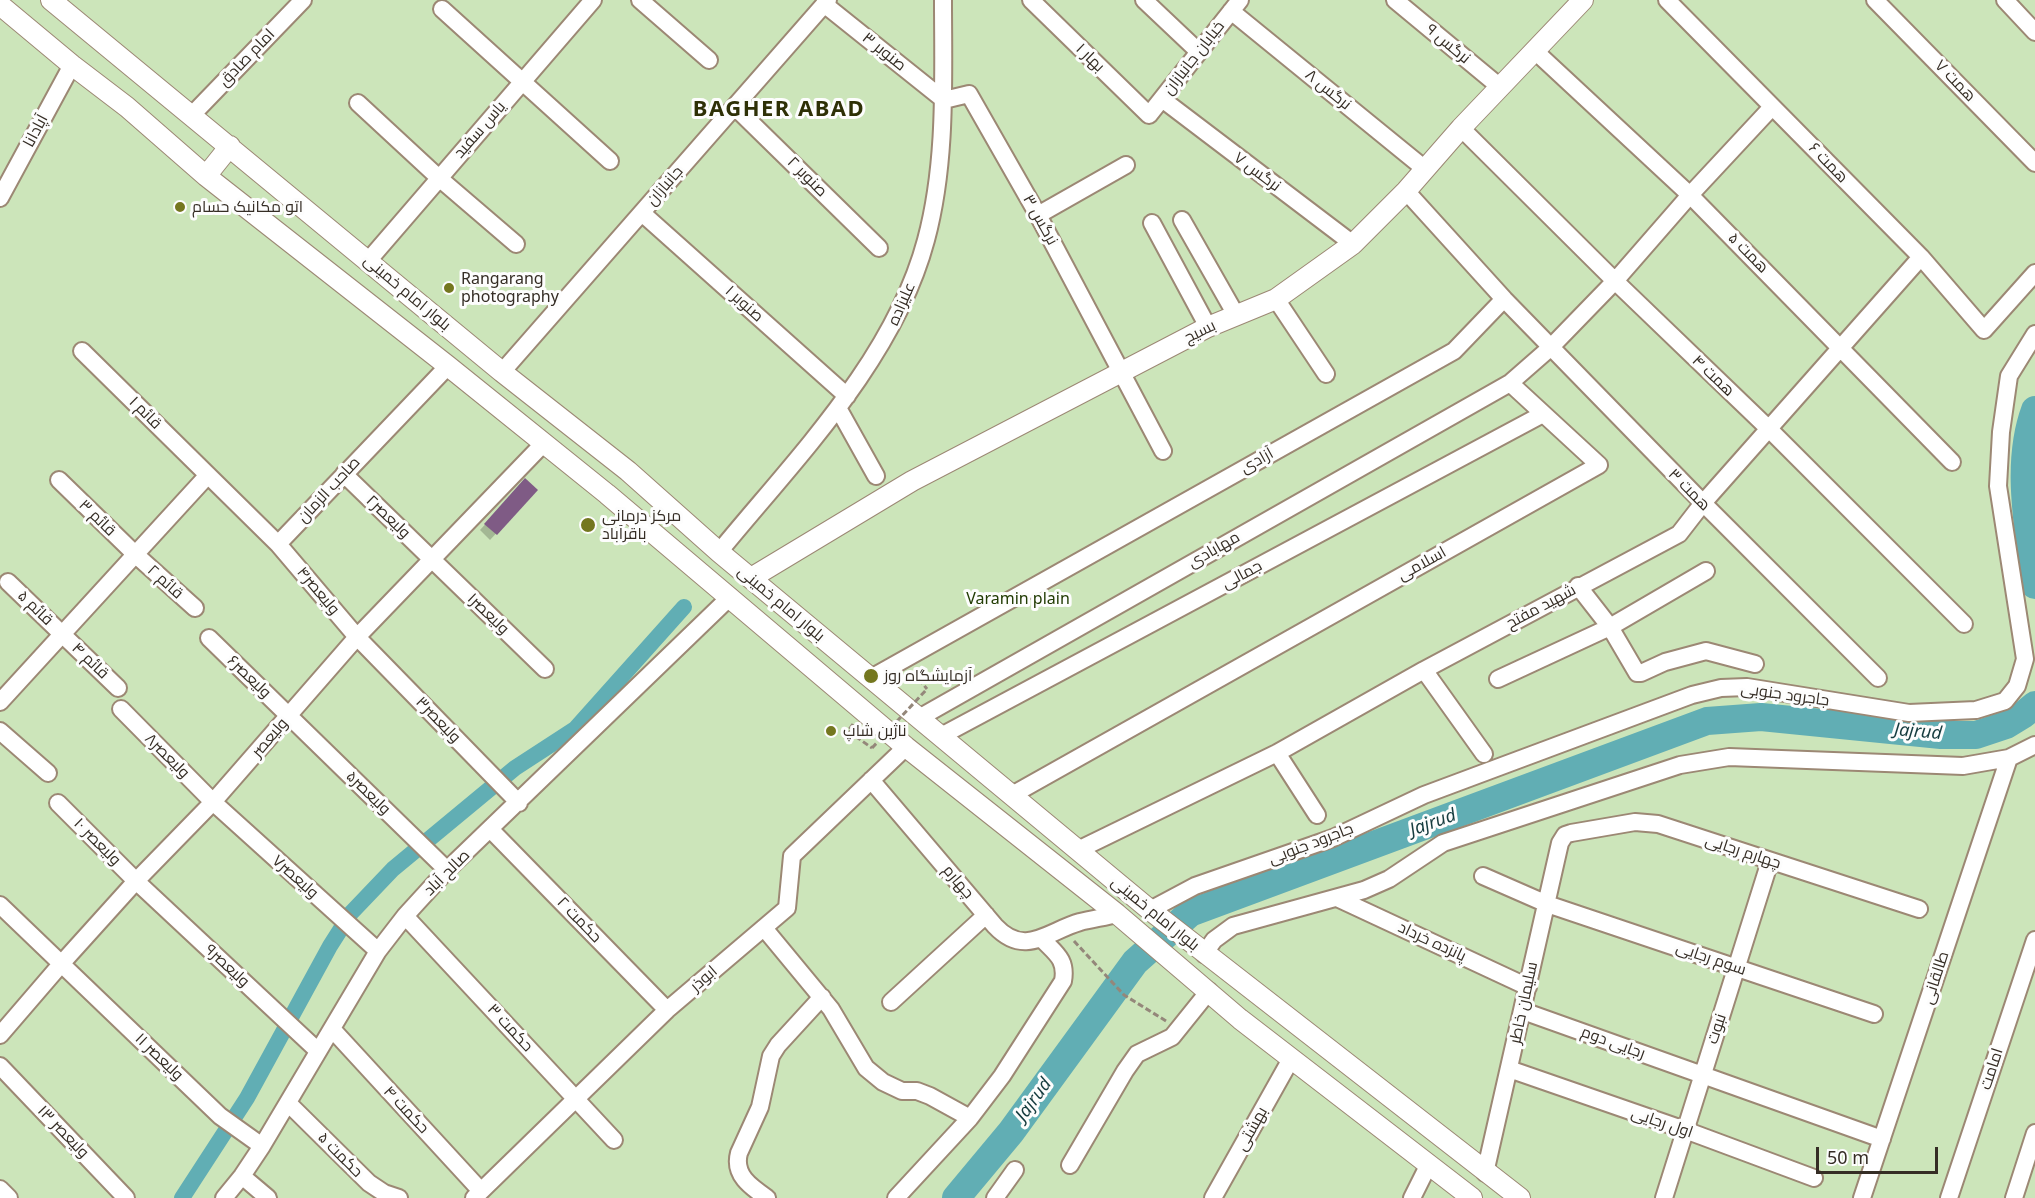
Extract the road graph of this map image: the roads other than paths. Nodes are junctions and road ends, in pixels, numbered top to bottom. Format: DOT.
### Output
graph roads {
  1 [pos="51,0"];
  2 [pos="303,0"];
  3 [pos="593,0"];
  4 [pos="640,0"];
  5 [pos="943,0"];
  6 [pos="1031,0"];
  7 [pos="1144,0"];
  8 [pos="1395,0"];
  9 [pos="1667,0"];
  10 [pos="1875,0"];
  11 [pos="2006,0"];
  12 [pos="826,2"];
  13 [pos="1576,2"];
  14 [pos="0,4"];
  15 [pos="1235,5"];
  16 [pos="442,9"];
  17 [pos="2035,32"];
  18 [pos="1535,51"];
  19 [pos="1199,52"];
  20 [pos="709,60"];
  21 [pos="72,65"];
  22 [pos="522,82"];
  23 [pos="1500,87"];
  24 [pos="1162,99"];
  25 [pos="944,100"];
  26 [pos="358,103"];
  27 [pos="1772,106"];
  28 [pos="735,107"];
  29 [pos="191,116"];
  30 [pos="1149,116"];
  31 [pos="1461,128"];
  32 [pos="230,146"];
  33 [pos="610,161"];
  34 [pos="2035,163"];
  35 [pos="1126,165"];
  36 [pos="1425,169"];
  37 [pos="206,176"];
  38 [pos="440,178"];
  39 [pos="1406,191"];
  40 [pos="1690,195"];
  41 [pos="0,198"];
  42 [pos="642,213"];
  43 [pos="1038,215"];
  44 [pos="1182,220"];
  45 [pos="1152,223"];
  46 [pos="516,244"];
  47 [pos="1353,244"];
  48 [pos="879,248"];
  49 [pos="1920,257"];
  50 [pos="368,261"];
  51 [pos="2035,273"];
  52 [pos="1615,281"];
  53 [pos="1276,299"];
  54 [pos="1504,299"];
  55 [pos="1236,315"];
  56 [pos="1208,327"];
  57 [pos="2035,334"];
  58 [pos="1841,347"];
  59 [pos="1550,348"];
  60 [pos="82,351"];
  61 [pos="448,366"];
  62 [pos="502,372"];
  63 [pos="1121,372"];
  64 [pos="1326,374"];
  65 [pos="1510,383"];
  66 [pos="843,402"];
  67 [pos="1544,414"];
  68 [pos="1770,430"];
  69 [pos="543,444"];
  70 [pos="1163,451"];
  71 [pos="1952,462"];
  72 [pos="344,474"];
  73 [pos="208,475"];
  74 [pos="876,476"];
  75 [pos="59,480"];
  76 [pos="1702,503"];
  77 [pos="278,544"];
  78 [pos="719,552"];
  79 [pos="136,555"];
  80 [pos="431,559"];
  81 [pos="1706,571"];
  82 [pos="751,578"];
  83 [pos="8,582"];
  84 [pos="1578,586"];
  85 [pos="730,597"];
  86 [pos="195,608"];
  87 [pos="1964,624"];
  88 [pos="1610,627"];
  89 [pos="63,635"];
  90 [pos="357,637"];
  91 [pos="209,639"];
  92 [pos="1755,664"];
  93 [pos="544,669"];
  94 [pos="1424,670"];
  95 [pos="871,678"];
  96 [pos="1878,678"];
  97 [pos="1497,679"];
  98 [pos="118,688"];
  99 [pos="0,702"];
  100 [pos="121,709"];
  101 [pos="289,716"];
  102 [pos="919,718"];
  103 [pos="0,731"];
  104 [pos="941,736"];
  105 [pos="2035,745"];
  106 [pos="906,747"];
  107 [pos="1277,753"];
  108 [pos="1484,754"];
  109 [pos="2009,758"];
  110 [pos="48,773"];
  111 [pos="871,780"];
  112 [pos="1012,795"];
  113 [pos="213,802"];
  114 [pos="58,803"];
  115 [pos="519,803"];
  116 [pos="1317,815"];
  117 [pos="491,830"];
  118 [pos="1564,835"];
  119 [pos="1078,849"];
  120 [pos="1770,861"];
  121 [pos="447,870"];
  122 [pos="1483,876"];
  123 [pos="136,881"];
  124 [pos="1337,898"];
  125 [pos="1547,904"];
  126 [pos="0,905"];
  127 [pos="1144,905"];
  128 [pos="1919,909"];
  129 [pos="1117,914"];
  130 [pos="986,915"];
  131 [pos="405,916"];
  132 [pos="764,928"];
  133 [pos="1041,939"];
  134 [pos="2035,940"];
  135 [pos="378,951"];
  136 [pos="1204,954"];
  137 [pos="62,963"];
  138 [pos="1736,968"];
  139 [pos="1528,987"];
  140 [pos="1209,991"];
  141 [pos="822,998"];
  142 [pos="891,1002"];
  143 [pos="667,1010"];
  144 [pos="1523,1011"];
  145 [pos="1874,1014"];
  146 [pos="332,1029"];
  147 [pos="0,1035"];
  148 [pos="318,1051"];
  149 [pos="1291,1059"];
  150 [pos="0,1066"];
  151 [pos="1509,1069"];
  152 [pos="1702,1075"];
  153 [pos="576,1098"];
  154 [pos="288,1103"];
  155 [pos="970,1118"];
  156 [pos="1685,1130"];
  157 [pos="2035,1134"];
  158 [pos="1882,1139"];
  159 [pos="614,1140"];
  160 [pos="262,1146"];
  161 [pos="1429,1164"];
  162 [pos="1070,1165"];
  163 [pos="1015,1170"];
  164 [pos="1485,1173"];
  165 [pos="242,1176"];
  166 [pos="1814,1178"];
  167 [pos="0,1189"];
  168 [pos="477,1195"];
  169 [pos="9,1198"];
  170 [pos="126,1198"];
  171 [pos="224,1198"];
  172 [pos="268,1198"];
  173 [pos="399,1198"];
  174 [pos="767,1198"];
  175 [pos="896,1198"];
  176 [pos="995,1198"];
  177 [pos="1213,1198"];
  178 [pos="1412,1198"];
  179 [pos="1472,1198"];
  180 [pos="1520,1198"];
  181 [pos="1664,1198"];
  182 [pos="1862,1198"];
  183 [pos="1949,1198"];
  184 [pos="2014,1198"];
  1 -- 29 [label="main road, بلوار امام خمینی"];
  2 -- 29 [label="street, امام صادق"];
  3 -- 22 [label="street, یاس سفید"];
  4 -- 20 [label="street"];
  5 -- 25 [label="street, علیزاده"];
  6 -- 30 [label="street, بهار ۱"];
  7 -- 19 [label="street"];
  8 -- 23 [label="street, نرگس ۹"];
  9 -- 27 [label="street, همت ۶"];
  10 -- 34 [label="street, همت ۷"];
  11 -- 17 [label="street"];
  12 -- 25 [label="street, صنوبر ۳"];
  12 -- 28 [label="street, جانبازان"];
  13 -- 18 [label="main road, بسیج"];
  14 -- 21 [label="main road, بلوار امام خمینی"];
  15 -- 19 [label="street, خیابان جانبازان"];
  15 -- 36 [label="street, نرگس ۸"];
  16 -- 22 [label="street"];
  18 -- 23 [label="main road, بسیج"];
  18 -- 40 [label="street, همت ۵"];
  19 -- 24 [label="street, خیابان جانبازان"];
  21 -- 37 [label="main road, بلوار امام خمینی"];
  21 -- 41 [label="street, آپادانا"];
  22 -- 33 [label="street"];
  22 -- 38 [label="street, یاس سفید"];
  23 -- 31 [label="main road, بسیج"];
  24 -- 30 [label="street, خیابان جانبازان"];
  24 -- 47 [label="street, نرگس ۷"];
  25 -- 43 [label="street, نرگس ۳"];
  25 -- 66 [label="street, علیزاده"];
  26 -- 38 [label="street"];
  27 -- 40 [label="street"];
  27 -- 49 [label="street, همت ۶"];
  28 -- 42 [label="street, جانبازان"];
  28 -- 48 [label="street, صنوبر ۲"];
  29 -- 32 [label="main road, بلوار امام خمینی"];
  31 -- 36 [label="main road, بسیج"];
  31 -- 52 [label="street, همت ۴"];
  32 -- 37 [label="main road"];
  32 -- 50 [label="main road, بلوار امام خمینی"];
  35 -- 43 [label="street"];
  36 -- 39 [label="main road, بسیج"];
  37 -- 61 [label="main road, بلوار امام خمینی"];
  38 -- 46 [label="street"];
  38 -- 50 [label="street, یاس سفید"];
  39 -- 47 [label="main road, بسیج"];
  39 -- 54 [label="street"];
  40 -- 52 [label="street"];
  40 -- 58 [label="street, همت ۵"];
  42 -- 62 [label="street, جانبازان"];
  42 -- 66 [label="street, صنوبر ۱"];
  43 -- 63 [label="street, نرگس ۳"];
  44 -- 55 [label="street"];
  45 -- 56 [label="street"];
  47 -- 53 [label="main road, بسیج"];
  49 -- 51 [label="street, همت ۶"];
  49 -- 58 [label="street, شهید مفتح"];
  50 -- 62 [label="main road, بلوار امام خمینی"];
  52 -- 59 [label="street"];
  52 -- 68 [label="street, همت ۴"];
  53 -- 55 [label="main road, بسیج"];
  53 -- 64 [label="street"];
  54 -- 59 [label="street, همت ۳"];
  54 -- 95 [label="street, آزادی"];
  55 -- 56 [label="main road, بسیج"];
  56 -- 63 [label="main road, بسیج"];
  57 -- 127 [label="street, جاجرود جنوبی"];
  58 -- 68 [label="street, شهید مفتح"];
  58 -- 71 [label="street, همت ۵"];
  59 -- 65 [label="street"];
  59 -- 76 [label="street, همت ۳"];
  60 -- 73 [label="street, قائم ۱"];
  61 -- 69 [label="main road, بلوار امام خمینی"];
  61 -- 72 [label="street, صاحب الزمان"];
  62 -- 78 [label="main road, بلوار امام خمینی"];
  63 -- 70 [label="street, نرگس ۳"];
  63 -- 82 [label="main road, بسیج"];
  65 -- 67 [label="street, اسلامی"];
  65 -- 102 [label="street, مهابادی"];
  66 -- 74 [label="street, صنوبر ۱"];
  66 -- 78 [label="street, علیزاده"];
  67 -- 104 [label="street, جمالی"];
  67 -- 112 [label="street, اسلامی"];
  68 -- 76 [label="street, شهید مفتح"];
  68 -- 87 [label="street, همت ۴"];
  69 -- 80 [label="street, ولیعصر"];
  69 -- 85 [label="main road, بلوار امام خمینی"];
  72 -- 77 [label="street, صاحب الزمان"];
  72 -- 80 [label="street, ولیعصر۲"];
  73 -- 77 [label="street"];
  73 -- 79 [label="street"];
  75 -- 79 [label="street, قائم ۳"];
  76 -- 84 [label="street, شهید مفتح"];
  76 -- 96 [label="street, همت ۳"];
  77 -- 90 [label="street, ولیعصر۴"];
  78 -- 82 [label="main road, بلوار امام خمینی"];
  79 -- 86 [label="street, قائم ۲"];
  79 -- 89 [label="street"];
  80 -- 90 [label="street, ولیعصر"];
  80 -- 93 [label="street, ولیعصر۱"];
  81 -- 88 [label="street"];
  82 -- 95 [label="main road, بلوار امام خمینی"];
  83 -- 89 [label="street, قائم ۵"];
  84 -- 88 [label="street"];
  84 -- 94 [label="street, شهید مفتح"];
  85 -- 106 [label="main road, بلوار امام خمینی"];
  85 -- 115 [label="street, صالح آباد"];
  88 -- 92 [label="street"];
  88 -- 97 [label="street"];
  89 -- 98 [label="street, قائم ۴"];
  89 -- 99 [label="street"];
  90 -- 101 [label="street, ولیعصر"];
  90 -- 115 [label="street, ولیعصر۳"];
  91 -- 101 [label="street, ولیعصر۶"];
  94 -- 107 [label="street, شهید مفتح"];
  94 -- 108 [label="street"];
  95 -- 102 [label="main road, بلوار امام خمینی"];
  100 -- 113 [label="street, ولیعصر۸"];
  101 -- 113 [label="street, ولیعصر"];
  101 -- 121 [label="street, ولیعصر۵"];
  102 -- 104 [label="main road, بلوار امام خمینی"];
  103 -- 110 [label="street"];
  104 -- 112 [label="main road, بلوار امام خمینی"];
  105 -- 109 [label="street"];
  106 -- 111 [label="street, ابوذر"];
  106 -- 129 [label="main road, بلوار امام خمینی"];
  107 -- 116 [label="street"];
  107 -- 119 [label="street, شهید مفتح"];
  109 -- 124 [label="street"];
  109 -- 158 [label="street, طالقانی"];
  111 -- 130 [label="street, چهارم"];
  111 -- 132 [label="street, ابوذر"];
  112 -- 119 [label="main road, بلوار امام خمینی"];
  113 -- 123 [label="street, ولیعصر"];
  113 -- 135 [label="street, ولیعصر۷"];
  114 -- 123 [label="street, ولیعصر ۱۰"];
  115 -- 117 [label="street, صالح آباد"];
  117 -- 121 [label="street, صالح آباد"];
  117 -- 143 [label="street, حکمت ۲"];
  118 -- 120 [label="street, چهارم رجایی"];
  118 -- 125 [label="street, سلیمان خاطر"];
  119 -- 127 [label="main road, بلوار امام خمینی"];
  120 -- 128 [label="street, چهارم رجایی"];
  120 -- 138 [label="street, نبوت"];
  121 -- 131 [label="street, صالح آباد"];
  122 -- 125 [label="street, سوم رجایی"];
  123 -- 137 [label="street, ولیعصر"];
  123 -- 148 [label="street, ولیعصر۹"];
  124 -- 136 [label="street"];
  124 -- 139 [label="street, پانزده خرداد"];
  125 -- 138 [label="street, سوم رجایی"];
  125 -- 139 [label="street, سلیمان خاطر"];
  126 -- 137 [label="street, ولیعصر ۱۱"];
  127 -- 136 [label="main road, بلوار امام خمینی"];
  129 -- 133 [label="street, چهارم"];
  129 -- 140 [label="main road, بلوار امام خمینی"];
  130 -- 133 [label="street, چهارم"];
  130 -- 142 [label="street"];
  131 -- 135 [label="street, صالح آباد"];
  131 -- 153 [label="street, حکمت ۳"];
  132 -- 141 [label="street"];
  132 -- 143 [label="street, ابوذر"];
  133 -- 155 [label="street"];
  134 -- 183 [label="street, امامت"];
  135 -- 146 [label="street, صالح آباد"];
  136 -- 164 [label="main road, بلوار امام خمینی"];
  137 -- 147 [label="street, ولیعصر"];
  137 -- 160 [label="street, ولیعصر ۱۱"];
  138 -- 145 [label="street, سوم رجایی"];
  138 -- 152 [label="street, نبوت"];
  139 -- 144 [label="street, سلیمان خاطر"];
  140 -- 149 [label="main road, بلوار امام خمینی"];
  140 -- 162 [label="street"];
  141 -- 155 [label="street"];
  141 -- 174 [label="street"];
  143 -- 153 [label="street, ابوذر"];
  144 -- 151 [label="street, سلیمان خاطر"];
  144 -- 152 [label="street, رجایی دوم"];
  146 -- 148 [label="street, صالح آباد"];
  146 -- 168 [label="street, حکمت ۴"];
  148 -- 154 [label="street, صالح آباد"];
  149 -- 161 [label="main road, بلوار امام خمینی"];
  149 -- 177 [label="street, بهشتی"];
  150 -- 170 [label="street, ولیعصر ۱۳"];
  151 -- 156 [label="street, اول رجایی"];
  151 -- 164 [label="street, سلیمان خاطر"];
  152 -- 156 [label="street, نبوت"];
  152 -- 158 [label="street, رجایی دوم"];
  153 -- 159 [label="street, حکمت ۳"];
  153 -- 168 [label="street, ابوذر"];
  154 -- 160 [label="street, صالح آباد"];
  154 -- 173 [label="street, حکمت ۵"];
  155 -- 175 [label="street"];
  156 -- 166 [label="street, اول رجایی"];
  156 -- 181 [label="street, نبوت"];
  157 -- 184 [label="street"];
  158 -- 182 [label="street, طالقانی"];
  160 -- 165 [label="street, صالح آباد"];
  161 -- 178 [label="street"];
  161 -- 179 [label="main road, بلوار امام خمینی"];
  163 -- 176 [label="street"];
  164 -- 180 [label="main road, بلوار امام خمینی"];
  165 -- 171 [label="street, صالح آباد"];
  165 -- 172 [label="street"];
  167 -- 169 [label="street"];
}
